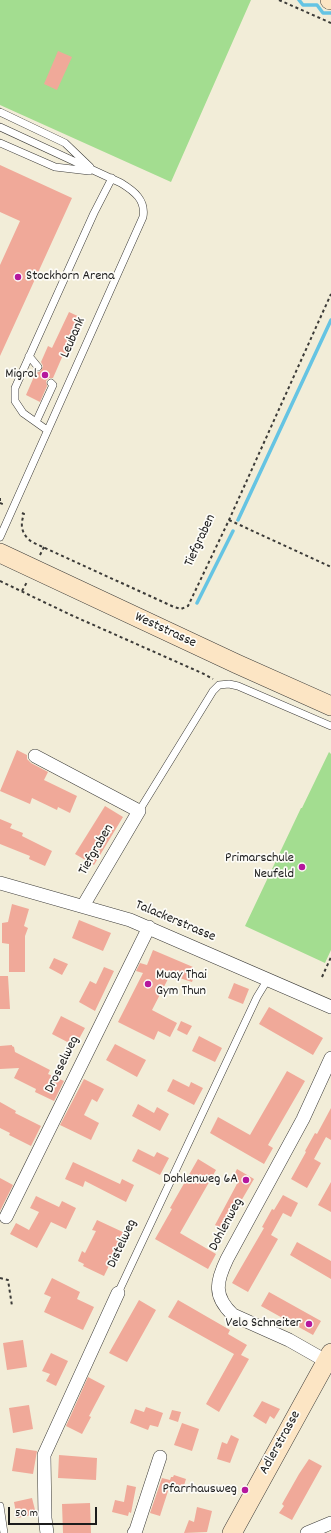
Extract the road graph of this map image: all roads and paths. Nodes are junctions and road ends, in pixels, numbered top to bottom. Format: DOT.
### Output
graph roads {
  1 [pos="280,0"];
  2 [pos="331,23"];
  3 [pos="0,112"];
  4 [pos="0,127"];
  5 [pos="0,143"];
  6 [pos="95,171"];
  7 [pos="112,178"];
  8 [pos="331,294"];
  9 [pos="29,356"];
  10 [pos="38,367"];
  11 [pos="51,383"];
  12 [pos="36,422"];
  13 [pos="47,430"];
  14 [pos="13,509"];
  15 [pos="229,520"];
  16 [pos="0,537"];
  17 [pos="0,554"];
  18 [pos="331,567"];
  19 [pos="0,580"];
  20 [pos="219,685"];
  21 [pos="331,706"];
  22 [pos="331,726"];
  23 [pos="36,756"];
  24 [pos="139,811"];
  25 [pos="0,883"];
  26 [pos="83,906"];
  27 [pos="149,927"];
  28 [pos="331,957"];
  29 [pos="322,977"];
  30 [pos="268,979"];
  31 [pos="331,1007"];
  32 [pos="331,1058"];
  33 [pos="6,1218"];
  34 [pos="0,1278"];
  35 [pos="118,1293"];
  36 [pos="12,1306"];
  37 [pos="329,1357"];
  38 [pos="160,1457"];
  39 [pos="0,1506"];
  40 [pos="331,1523"];
  41 [pos="4,1533"];
  42 [pos="47,1533"];
  43 [pos="134,1533"];
  44 [pos="232,1533"];
  45 [pos="306,1533"];
  1 -- 2 [label="path"];
  3 -- 6 [label="lane, Leubank"];
  4 -- 6 [label="lane, Leubank"];
  5 -- 6 [label="lane, Leubank"];
  6 -- 7 [label="lane, Leubank"];
  7 -- 9 [label="lane"];
  7 -- 13 [label="lane, Leubank"];
  8 -- 15 [label="path, Tiefgraben"];
  9 -- 10 [label="lane"];
  9 -- 12 [label="lane"];
  11 -- 12 [label="lane"];
  12 -- 13 [label="lane"];
  13 -- 14 [label="lane, Leubank"];
  14 -- 15 [label="path, Tiefgraben"];
  14 -- 16 [label="lane, Leubank"];
  15 -- 18 [label="path"];
  17 -- 21 [label="main road, Weststrasse"];
  19 -- 20 [label="path"];
  20 -- 22 [label="lane"];
  20 -- 24 [label="lane, Tiefgraben"];
  23 -- 24 [label="street"];
  24 -- 26 [label="street, Tiefgraben"];
  25 -- 26 [label="street, Talackerstrasse"];
  26 -- 27 [label="street, Talackerstrasse"];
  27 -- 30 [label="street, Talackerstrasse"];
  27 -- 33 [label="street, Drosselweg"];
  28 -- 29 [label="path"];
  30 -- 31 [label="street, Talackerstrasse"];
  30 -- 35 [label="lane, Distelweg"];
  32 -- 37 [label="street, Dohlenweg"];
  34 -- 36 [label="path"];
  35 -- 42 [label="street, Distelweg"];
  37 -- 44 [label="main road, Adlerstrasse"];
  38 -- 43 [label="street"];
  39 -- 41 [label="lane"];
  40 -- 45 [label="street"];
}
